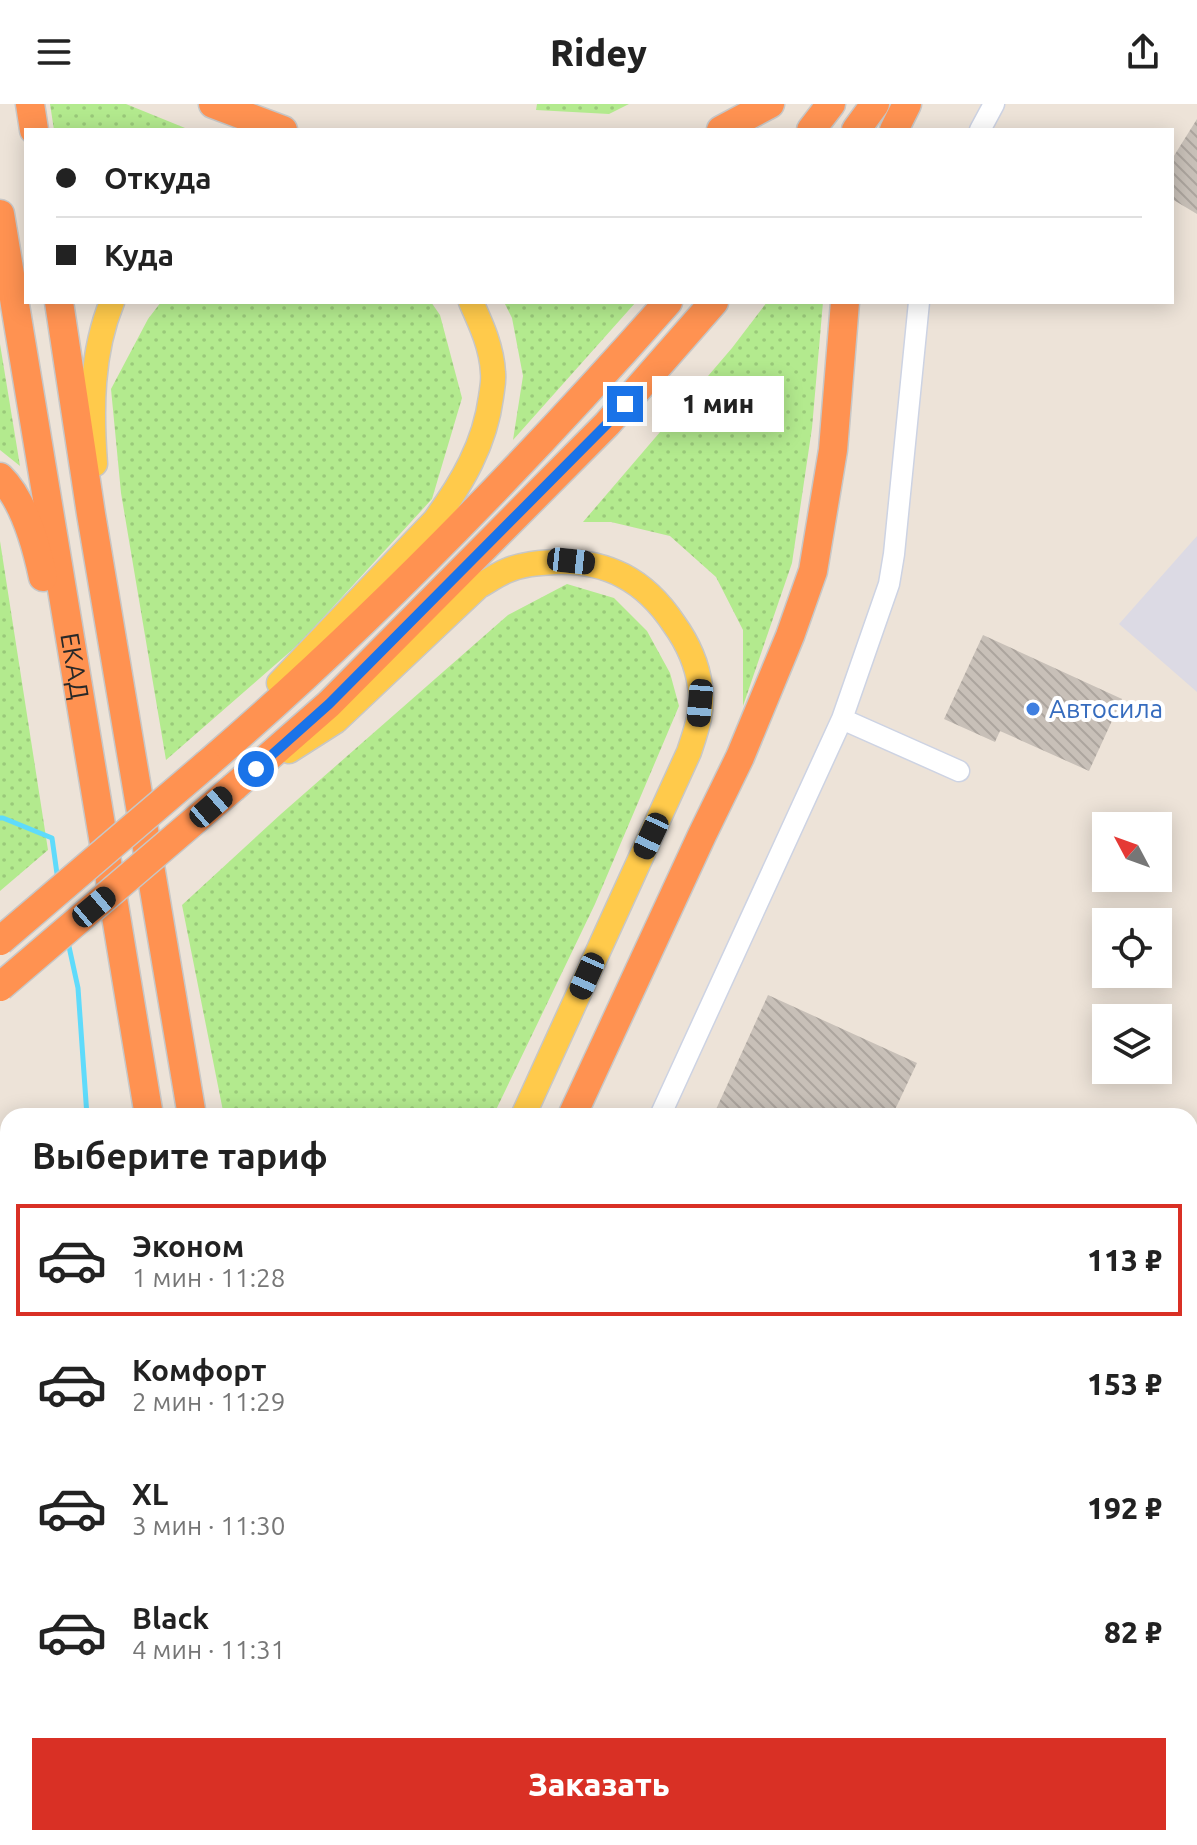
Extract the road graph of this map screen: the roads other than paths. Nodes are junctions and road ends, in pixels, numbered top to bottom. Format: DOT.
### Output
graph roads {
  1 [pos="30,104"];
  2 [pos="213,104"];
  3 [pos="770,104"];
  4 [pos="831,104"];
  5 [pos="875,104"];
  6 [pos="907,104"];
  7 [pos="994,104"];
  8 [pos="34,128"];
  9 [pos="278,128"];
  10 [pos="725,128"];
  11 [pos="813,128"];
  12 [pos="857,128"];
  13 [pos="895,128"];
  14 [pos="981,128"];
  15 [pos="0,214"];
  16 [pos="59,304"];
  17 [pos="111,304"];
  18 [pos="472,304"];
  19 [pos="666,304"];
  20 [pos="712,304"];
  21 [pos="845,304"];
  22 [pos="919,304"];
  23 [pos="0,477"];
  24 [pos="91,514"];
  25 [pos="842,719"];
  26 [pos="85,728"];
  27 [pos="243,734"];
  28 [pos="959,771"];
  29 [pos="245,778"];
  30 [pos="0,941"];
  31 [pos="0,987"];
  32 [pos="182,1054"];
  33 [pos="140,1057"];
  34 [pos="141,1108"];
  35 [pos="148,1108"];
  36 [pos="191,1108"];
  37 [pos="201,1108"];
  38 [pos="527,1108"];
  39 [pos="576,1108"];
  40 [pos="664,1108"];
  1 -- 8 [label="highway"];
  2 -- 9 [label="highway"];
  3 -- 10 [label="highway"];
  4 -- 11 [label="highway"];
  5 -- 12 [label="highway"];
  6 -- 13 [label="highway"];
  7 -- 14 [label="street"];
  15 -- 26 [label="highway, ЕКАД"];
  16 -- 24 [label="highway, ЕКАД"];
  17 -- 24 [label="main road"];
  18 -- 27 [label="main road"];
  19 -- 27 [label="highway"];
  20 -- 29 [label="highway"];
  21 -- 39 [label="highway"];
  22 -- 25 [label="street"];
  23 -- 26 [label="highway"];
  24 -- 32 [label="highway, ЕКАД"];
  25 -- 28 [label="street"];
  25 -- 40 [label="street"];
  26 -- 33 [label="highway, ЕКАД"];
  27 -- 30 [label="highway, bridge"];
  29 -- 31 [label="highway, bridge"];
  29 -- 38 [label="main road"];
  32 -- 36 [label="highway, ЕКАД"];
  32 -- 37 [label="main road"];
  33 -- 34 [label="highway"];
  33 -- 35 [label="highway, ЕКАД"];
}
